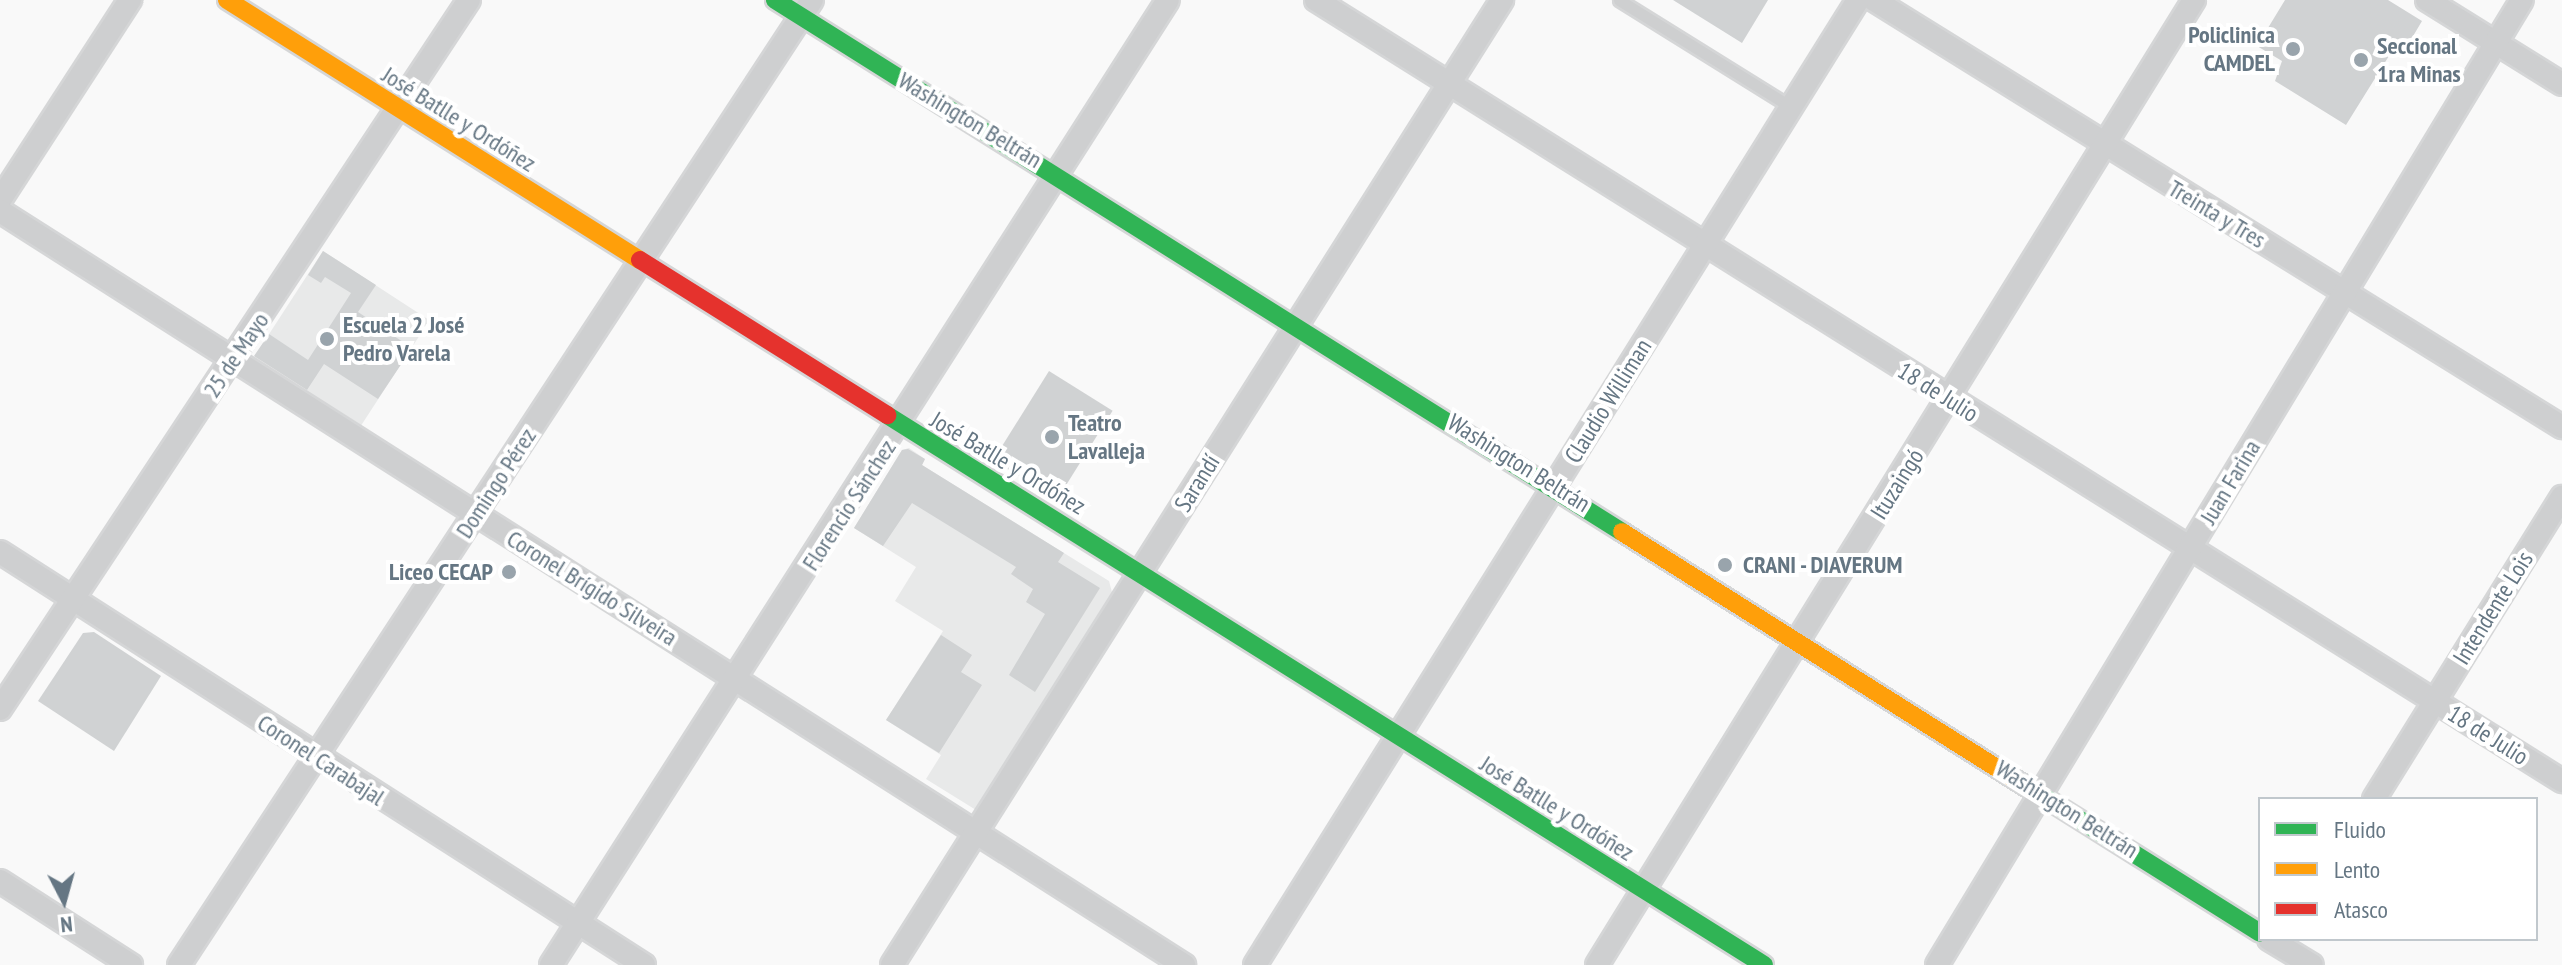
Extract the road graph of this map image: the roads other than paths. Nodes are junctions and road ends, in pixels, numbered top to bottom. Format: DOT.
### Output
graph roads {
  1 [pos="130,0"];
  2 [pos="227,0"];
  3 [pos="469,0"];
  4 [pos="775,0"];
  5 [pos="1168,0"];
  6 [pos="1316,0"];
  7 [pos="1502,0"];
  8 [pos="1619,0"];
  9 [pos="1858,0"];
  10 [pos="1874,0"];
  11 [pos="2194,0"];
  12 [pos="2427,0"];
  13 [pos="2522,0"];
  14 [pos="807,8"];
  15 [pos="2497,41"];
  16 [pos="1450,84"];
  17 [pos="2562,84"];
  18 [pos="1791,107"];
  19 [pos="397,110"];
  20 [pos="2104,145"];
  21 [pos="1058,173"];
  22 [pos="0,200"];
  23 [pos="0,211"];
  24 [pos="1706,244"];
  25 [pos="643,261"];
  26 [pos="2345,292"];
  27 [pos="1298,324"];
  28 [pos="232,362"];
  29 [pos="1951,400"];
  30 [pos="900,425"];
  31 [pos="2562,427"];
  32 [pos="1555,485"];
  33 [pos="2562,497"];
  34 [pos="476,514"];
  35 [pos="2190,548"];
  36 [pos="0,552"];
  37 [pos="1141,571"];
  38 [pos="72,599"];
  39 [pos="1797,642"];
  40 [pos="738,680"];
  41 [pos="2435,701"];
  42 [pos="0,709"];
  43 [pos="1398,736"];
  44 [pos="316,757"];
  45 [pos="2562,781"];
  46 [pos="2042,791"];
  47 [pos="2375,797"];
  48 [pos="976,832"];
  49 [pos="0,881"];
  50 [pos="1643,891"];
  51 [pos="578,922"];
  52 [pos="2258,932"];
  53 [pos="2277,947"];
  54 [pos="131,965"];
  55 [pos="179,965"];
  56 [pos="551,965"];
  57 [pos="644,965"];
  58 [pos="892,965"];
  59 [pos="1184,965"];
  60 [pos="1255,965"];
  61 [pos="1597,965"];
  62 [pos="1764,965"];
  63 [pos="1937,965"];
  64 [pos="2312,965"];
  1 -- 22 [label="street"];
  2 -- 19 [label="street, José Batlle y Ordóñez"];
  3 -- 19 [label="street, 25 de Mayo"];
  4 -- 14 [label="street, Washington Beltrán"];
  5 -- 21 [label="street, Florencio Sánchez"];
  6 -- 16 [label="street, 18 de Julio"];
  7 -- 16 [label="street, Sarandí"];
  8 -- 18 [label="lane"];
  9 -- 18 [label="street, Claudio Williman"];
  10 -- 20 [label="street, Treinta y Tres"];
  11 -- 20 [label="street, Ituzaingó"];
  12 -- 15 [label="street"];
  13 -- 15 [label="street, Juan Farina"];
  14 -- 21 [label="street, Washington Beltrán"];
  14 -- 25 [label="street, Domingo Pérez"];
  15 -- 17 [label="street"];
  15 -- 26 [label="street, Juan Farina"];
  16 -- 24 [label="street, 18 de Julio"];
  16 -- 27 [label="street, Sarandí"];
  18 -- 24 [label="street, Claudio Williman"];
  19 -- 25 [label="street, José Batlle y Ordóñez"];
  19 -- 28 [label="street, 25 de Mayo"];
  20 -- 26 [label="street, Treinta y Tres"];
  20 -- 29 [label="street, Ituzaingó"];
  21 -- 27 [label="street, Washington Beltrán"];
  21 -- 30 [label="street, Florencio Sánchez"];
  23 -- 28 [label="street, Coronel Brígido Silveira"];
  24 -- 29 [label="street, 18 de Julio"];
  24 -- 32 [label="street, Claudio Williman"];
  25 -- 30 [label="street, José Batlle y Ordóñez"];
  25 -- 34 [label="street, Domingo Pérez"];
  26 -- 31 [label="street, Treinta y Tres"];
  26 -- 35 [label="street, Juan Farina"];
  27 -- 32 [label="street, Washington Beltrán"];
  27 -- 37 [label="street, Sarandí"];
  28 -- 34 [label="street, Coronel Brígido Silveira"];
  28 -- 38 [label="street, 25 de Mayo"];
  29 -- 35 [label="street, 18 de Julio"];
  29 -- 39 [label="street, Ituzaingó"];
  30 -- 37 [label="street, José Batlle y Ordóñez"];
  30 -- 40 [label="street, Florencio Sánchez"];
  32 -- 39 [label="street, Washington Beltrán"];
  32 -- 43 [label="street, Claudio Williman"];
  33 -- 41 [label="street, Intendente Lois"];
  34 -- 40 [label="street, Coronel Brígido Silveira"];
  34 -- 44 [label="street, Domingo Pérez"];
  35 -- 41 [label="street, 18 de Julio"];
  35 -- 46 [label="street, Juan Farina"];
  36 -- 38 [label="street, Coronel Carabajal"];
  37 -- 43 [label="street, José Batlle y Ordóñez"];
  37 -- 48 [label="street, Sarandí"];
  38 -- 42 [label="street, 25 de Mayo"];
  38 -- 44 [label="street, Coronel Carabajal"];
  39 -- 46 [label="street, Washington Beltrán"];
  39 -- 50 [label="street, Ituzaingó"];
  40 -- 48 [label="street, Coronel Brígido Silveira"];
  40 -- 51 [label="street, Florencio Sánchez"];
  41 -- 45 [label="street, 18 de Julio"];
  41 -- 47 [label="street, Intendente Lois"];
  43 -- 50 [label="street, José Batlle y Ordóñez"];
  43 -- 60 [label="street, Claudio Williman"];
  44 -- 51 [label="street, Coronel Carabajal"];
  44 -- 55 [label="street, Domingo Pérez"];
  46 -- 52 [label="street, Washington Beltrán"];
  46 -- 63 [label="street, Juan Farina"];
  48 -- 58 [label="street, Sarandí"];
  48 -- 59 [label="street, Coronel Brígido Silveira"];
  49 -- 54 [label="street"];
  50 -- 61 [label="street, Ituzaingó"];
  50 -- 62 [label="street, José Batlle y Ordóñez"];
  51 -- 56 [label="street, Florencio Sánchez"];
  51 -- 57 [label="street, Coronel Carabajal"];
  53 -- 64 [label="street"];
}
